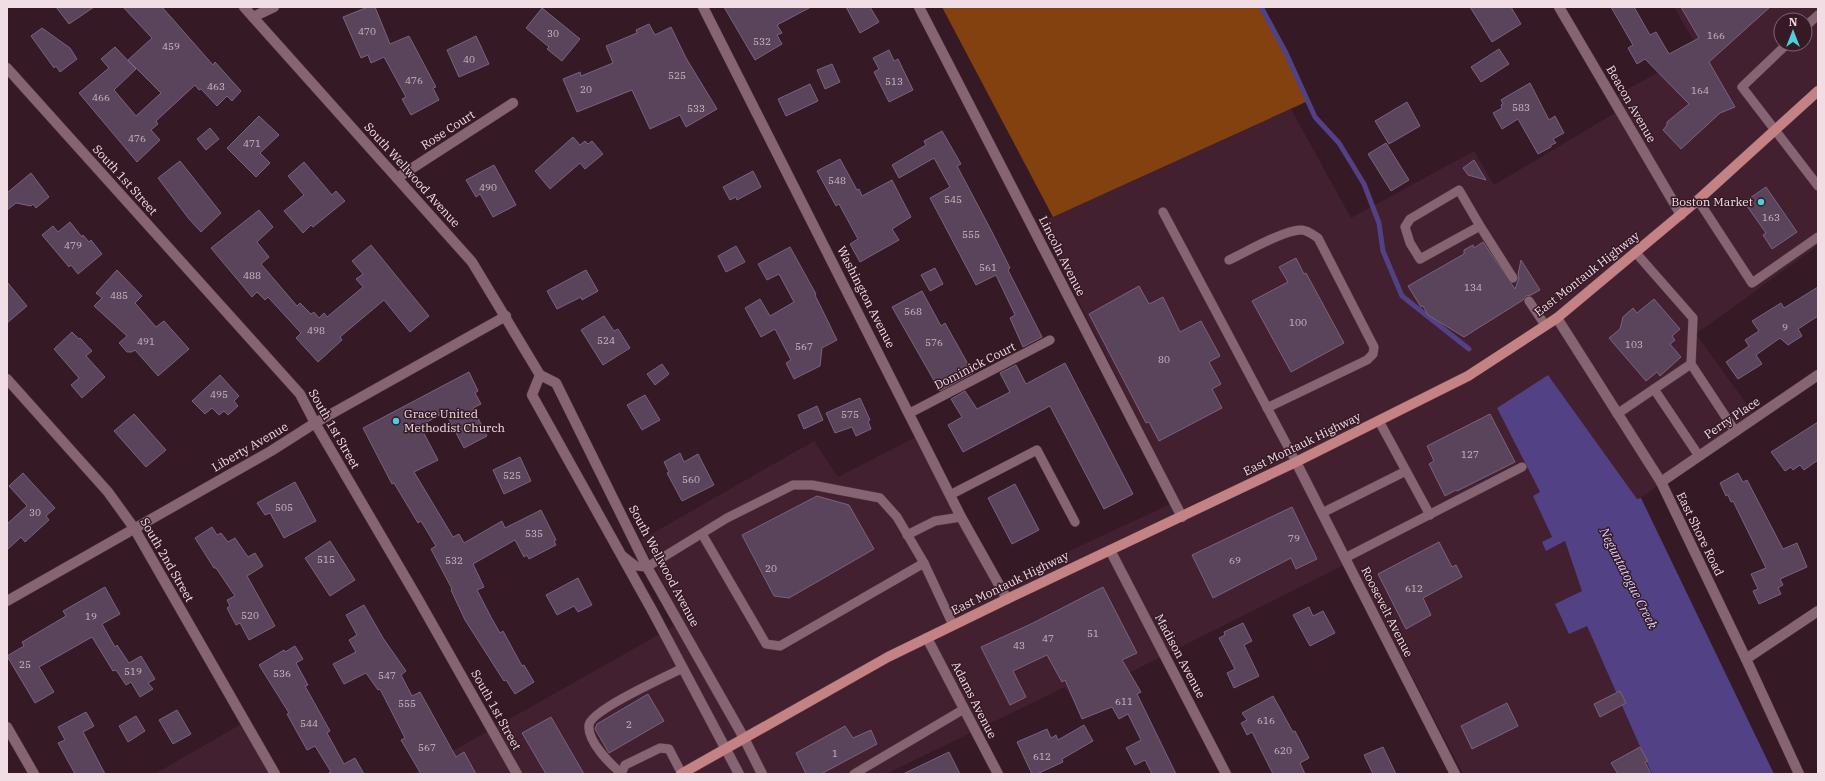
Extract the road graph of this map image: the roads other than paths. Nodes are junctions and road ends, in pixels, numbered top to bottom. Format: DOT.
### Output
graph roads {
  1 [pos="244,7"];
  2 [pos="274,7"];
  3 [pos="703,7"];
  4 [pos="919,7"];
  5 [pos="1559,7"];
  6 [pos="253,17"];
  7 [pos="1778,52"];
  8 [pos="7,68"];
  9 [pos="1818,91"];
  10 [pos="513,103"];
  11 [pos="1775,130"];
  12 [pos="398,178"];
  13 [pos="1818,186"];
  14 [pos="1698,200"];
  15 [pos="1163,212"];
  16 [pos="1681,215"];
  17 [pos="1480,226"];
  18 [pos="1818,237"];
  19 [pos="1636,253"];
  20 [pos="1229,260"];
  21 [pos="1513,278"];
  22 [pos="1529,301"];
  23 [pos="506,316"];
  24 [pos="1557,318"];
  25 [pos="1545,325"];
  26 [pos="1050,340"];
  27 [pos="1691,364"];
  28 [pos="540,375"];
  29 [pos="1818,375"];
  30 [pos="7,379"];
  31 [pos="1654,389"];
  32 [pos="1267,408"];
  33 [pos="910,413"];
  34 [pos="1617,414"];
  35 [pos="1379,420"];
  36 [pos="315,423"];
  37 [pos="1735,431"];
  38 [pos="1699,456"];
  39 [pos="1296,462"];
  40 [pos="1522,467"];
  41 [pos="1406,471"];
  42 [pos="1661,482"];
  43 [pos="950,495"];
  44 [pos="1322,513"];
  45 [pos="1430,515"];
  46 [pos="961,517"];
  47 [pos="1182,517"];
  48 [pos="1075,522"];
  49 [pos="134,528"];
  50 [pos="702,534"];
  51 [pos="907,535"];
  52 [pos="1110,550"];
  53 [pos="622,555"];
  54 [pos="1345,558"];
  55 [pos="924,563"];
  56 [pos="647,567"];
  57 [pos="1007,599"];
  58 [pos="7,601"];
  59 [pos="1818,611"];
  60 [pos="953,625"];
  61 [pos="927,638"];
  62 [pos="1746,659"];
  63 [pos="683,668"];
  64 [pos="964,709"];
  65 [pos="7,727"];
  66 [pos="744,738"];
  67 [pos="726,748"];
  68 [pos="621,773"];
  69 [pos="34,774"];
  70 [pos="275,774"];
  71 [pos="517,774"];
  72 [pos="682,774"];
  73 [pos="739,774"];
  74 [pos="762,774"];
  75 [pos="854,774"];
  76 [pos="998,774"];
  77 [pos="1226,774"];
  78 [pos="1455,774"];
  79 [pos="1799,774"];
  1 -- 6 [label="street, South Wellwood Avenue"];
  2 -- 6 [label="street"];
  3 -- 33 [label="street, Washington Avenue"];
  4 -- 47 [label="street, Lincoln Avenue"];
  5 -- 16 [label="street, Beacon Avenue"];
  6 -- 12 [label="street, South Wellwood Avenue"];
  7 -- 11 [label="lane"];
  8 -- 36 [label="street, South 1st Street"];
  9 -- 11 [label="main road, East Montauk Highway"];
  10 -- 12 [label="street, Rose Court"];
  11 -- 13 [label="lane"];
  11 -- 14 [label="main road, East Montauk Highway"];
  12 -- 23 [label="street, South Wellwood Avenue"];
  14 -- 16 [label="main road, East Montauk Highway"];
  14 -- 18 [label="lane"];
  15 -- 32 [label="lane"];
  16 -- 19 [label="main road, East Montauk Highway"];
  17 -- 17 [label="lane"];
  17 -- 21 [label="lane"];
  19 -- 24 [label="main road, East Montauk Highway"];
  19 -- 27 [label="lane"];
  20 -- 32 [label="lane"];
  22 -- 25 [label="lane"];
  23 -- 28 [label="street, South Wellwood Avenue"];
  23 -- 36 [label="street, Liberty Avenue"];
  24 -- 25 [label="main road, East Montauk Highway"];
  24 -- 34 [label="street, East Shore Road"];
  25 -- 35 [label="main road, East Montauk Highway"];
  26 -- 33 [label="lane, Dominick Court"];
  27 -- 31 [label="lane"];
  27 -- 37 [label="lane"];
  28 -- 53 [label="street"];
  28 -- 56 [label="street, South Wellwood Avenue"];
  29 -- 37 [label="street, Perry Place"];
  30 -- 49 [label="street, South 2nd Street"];
  31 -- 34 [label="lane"];
  31 -- 38 [label="lane"];
  32 -- 39 [label="lane"];
  33 -- 43 [label="street, Washington Avenue"];
  34 -- 42 [label="street, East Shore Road"];
  35 -- 39 [label="main road, East Montauk Highway"];
  35 -- 41 [label="lane"];
  36 -- 49 [label="street, Liberty Avenue"];
  36 -- 71 [label="street, South 1st Street"];
  37 -- 38 [label="street, Perry Place"];
  38 -- 42 [label="street, Perry Place"];
  39 -- 44 [label="street, Roosevelt Avenue"];
  39 -- 47 [label="main road, East Montauk Highway"];
  40 -- 45 [label="lane"];
  41 -- 44 [label="lane"];
  41 -- 45 [label="lane"];
  42 -- 62 [label="street, East Shore Road"];
  43 -- 46 [label="street, Washington Avenue"];
  43 -- 48 [label="lane"];
  44 -- 54 [label="street, Roosevelt Avenue"];
  45 -- 54 [label="lane"];
  46 -- 51 [label="lane"];
  46 -- 57 [label="street, Washington Avenue"];
  47 -- 52 [label="main road, East Montauk Highway"];
  49 -- 58 [label="street, Liberty Avenue"];
  49 -- 70 [label="street, South 2nd Street"];
  50 -- 51 [label="lane"];
  50 -- 55 [label="lane"];
  50 -- 56 [label="lane"];
  51 -- 55 [label="lane"];
  52 -- 57 [label="main road, East Montauk Highway"];
  52 -- 77 [label="street, Madison Avenue"];
  53 -- 56 [label="lane"];
  53 -- 63 [label="street"];
  54 -- 78 [label="street, Roosevelt Avenue"];
  55 -- 60 [label="lane"];
  56 -- 66 [label="street, South Wellwood Avenue"];
  57 -- 60 [label="main road, East Montauk Highway"];
  59 -- 62 [label="street"];
  60 -- 61 [label="main road, East Montauk Highway"];
  61 -- 64 [label="street, Adams Avenue"];
  61 -- 66 [label="main road, East Montauk Highway"];
  62 -- 79 [label="street, East Shore Road"];
  63 -- 67 [label="street"];
  63 -- 68 [label="lane"];
  64 -- 75 [label="lane"];
  64 -- 76 [label="street, Adams Avenue"];
  65 -- 69 [label="street"];
  66 -- 67 [label="main road, East Montauk Highway"];
  66 -- 74 [label="street, South Wellwood Avenue"];
  67 -- 72 [label="main road, East Montauk Highway"];
  67 -- 73 [label="street"];
  68 -- 72 [label="lane"];
}
